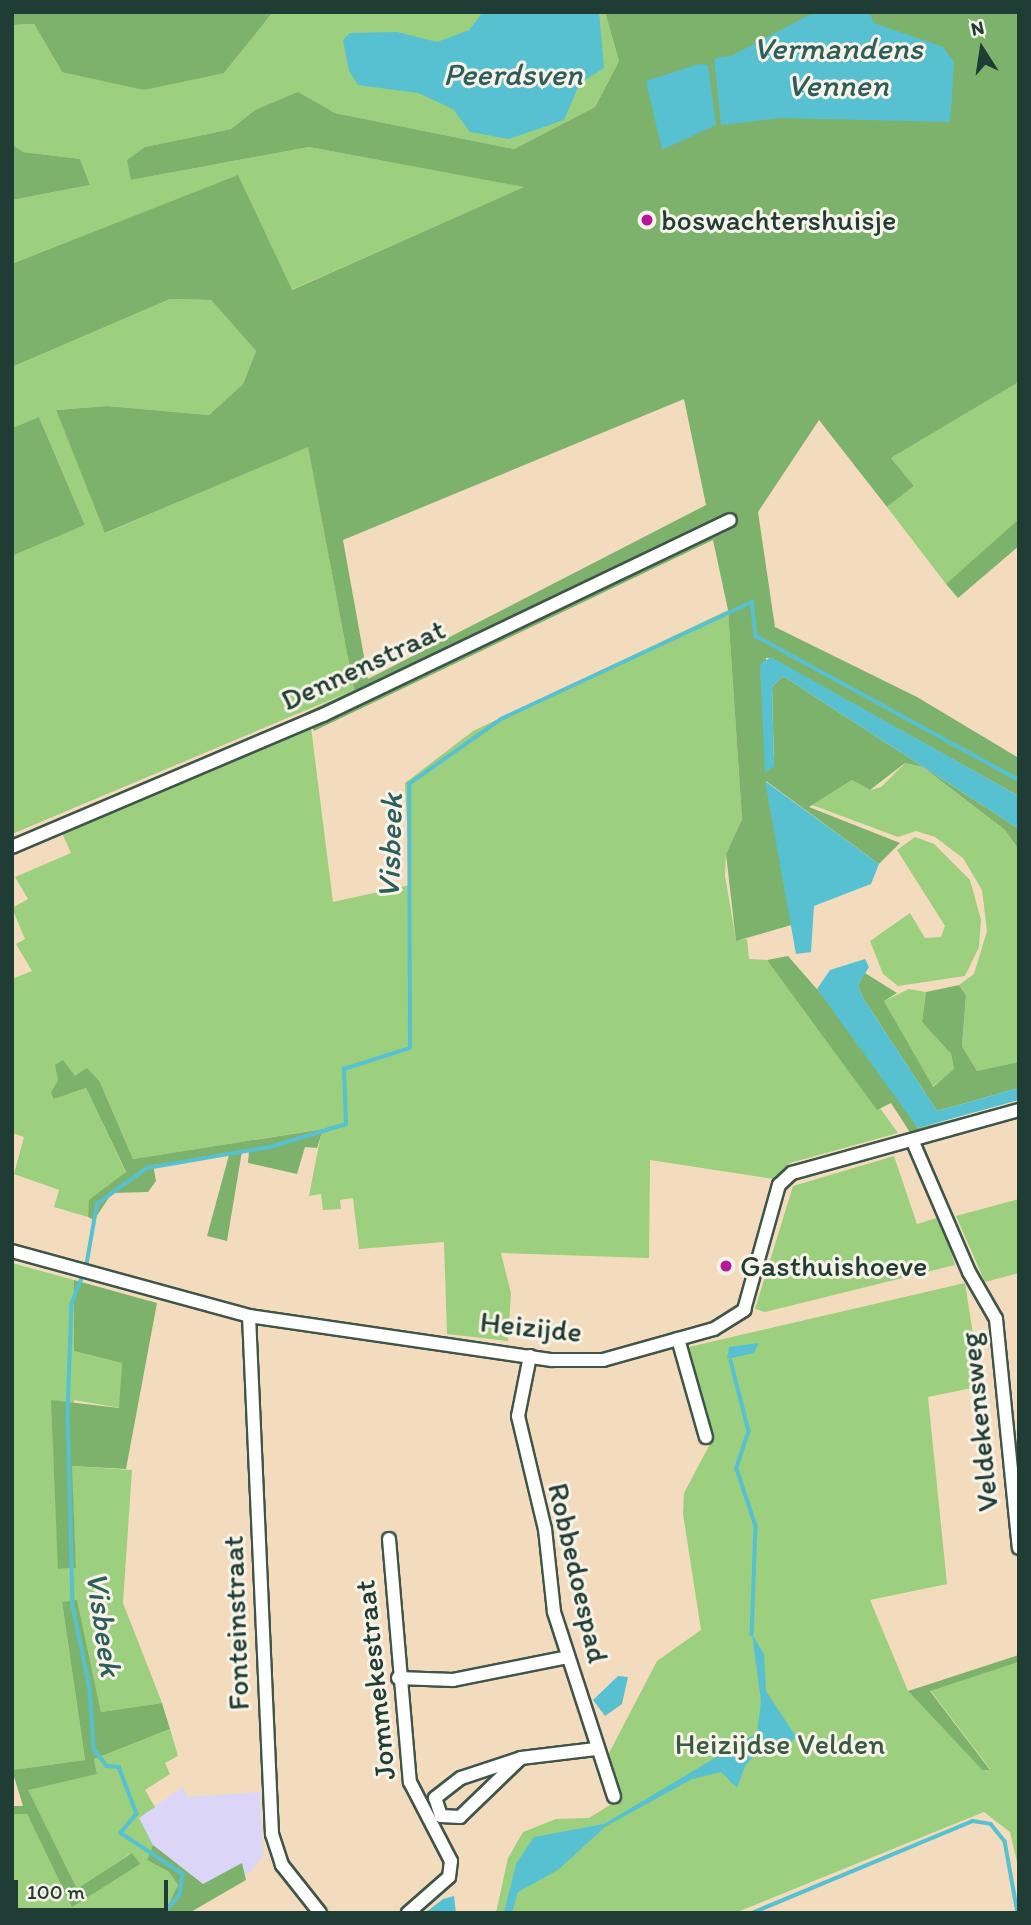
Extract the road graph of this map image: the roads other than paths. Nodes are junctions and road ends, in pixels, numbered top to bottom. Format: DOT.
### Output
graph roads {
  1 [pos="730,520"];
  2 [pos="12,847"];
  3 [pos="1019,1110"];
  4 [pos="913,1142"];
  5 [pos="12,1251"];
  6 [pos="249,1316"];
  7 [pos="678,1339"];
  8 [pos="530,1356"];
  9 [pos="706,1437"];
  10 [pos="389,1539"];
  11 [pos="1019,1548"];
  12 [pos="569,1657"];
  13 [pos="398,1678"];
  14 [pos="595,1749"];
  15 [pos="521,1758"];
  16 [pos="614,1797"];
  17 [pos="320,1913"];
  18 [pos="408,1913"];
  1 -- 2 [label="street, Dennenstraat"];
  3 -- 4 [label="street, Heizijde"];
  4 -- 7 [label="street, Heizijde"];
  4 -- 11 [label="street, Veldekensweg"];
  5 -- 6 [label="street, Heizijde"];
  6 -- 8 [label="street, Heizijde"];
  6 -- 17 [label="street, Fonteinstraat"];
  7 -- 8 [label="street, Heizijde"];
  7 -- 9 [label="street"];
  8 -- 12 [label="street, Robbedoespad"];
  10 -- 13 [label="street, Jommekestraat"];
  12 -- 13 [label="street"];
  12 -- 14 [label="street, Robbedoespad"];
  13 -- 18 [label="street, Jommekestraat"];
  14 -- 15 [label="street"];
  14 -- 16 [label="street, Robbedoespad"];
  15 -- 15 [label="street"];
}
